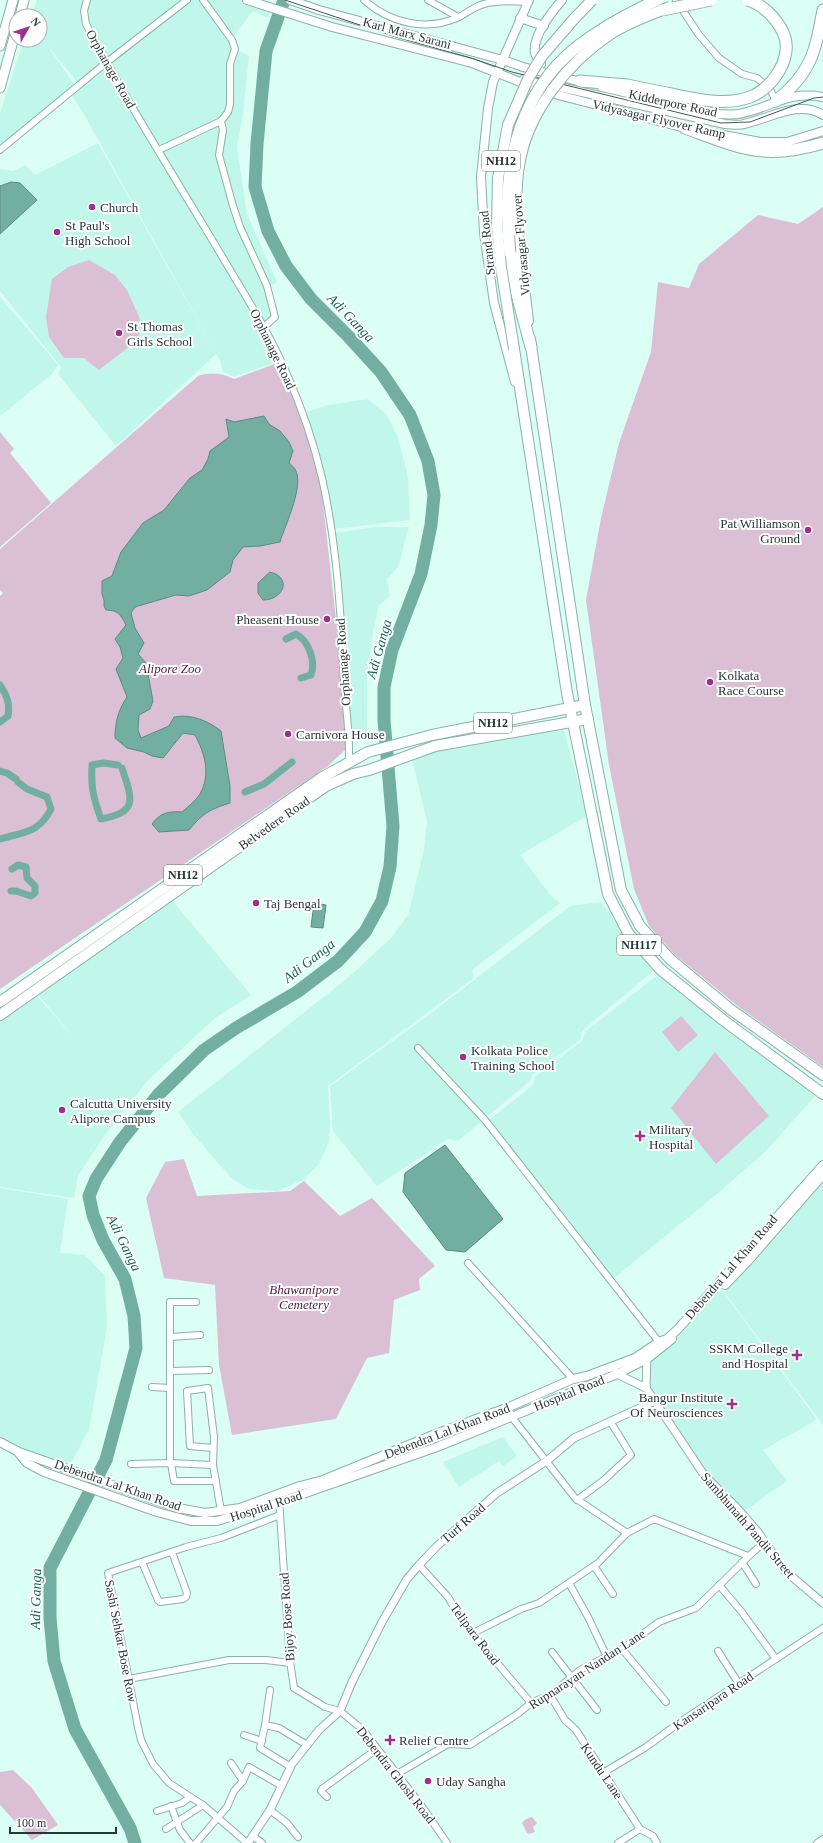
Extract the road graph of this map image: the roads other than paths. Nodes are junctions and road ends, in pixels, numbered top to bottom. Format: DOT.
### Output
graph roads {
  1 [pos="13,0"];
  2 [pos="87,0"];
  3 [pos="187,0"];
  4 [pos="203,0"];
  5 [pos="247,0"];
  6 [pos="290,0"];
  7 [pos="364,0"];
  8 [pos="428,0"];
  9 [pos="562,0"];
  10 [pos="592,0"];
  11 [pos="676,0"];
  12 [pos="687,0"];
  13 [pos="711,0"];
  14 [pos="748,0"];
  15 [pos="528,1"];
  16 [pos="660,5"];
  17 [pos="319,10"];
  18 [pos="823,10"];
  19 [pos="458,18"];
  20 [pos="520,18"];
  21 [pos="544,26"];
  22 [pos="332,27"];
  23 [pos="1,41"];
  24 [pos="11,48"];
  25 [pos="503,60"];
  26 [pos="107,62"];
  27 [pos="523,67"];
  28 [pos="497,73"];
  29 [pos="547,73"];
  30 [pos="580,81"];
  31 [pos="0,88"];
  32 [pos="806,96"];
  33 [pos="823,97"];
  34 [pos="776,101"];
  35 [pos="806,108"];
  36 [pos="823,115"];
  37 [pos="221,121"];
  38 [pos="685,128"];
  39 [pos="823,131"];
  40 [pos="823,143"];
  41 [pos="0,150"];
  42 [pos="159,150"];
  43 [pos="264,327"];
  44 [pos="531,347"];
  45 [pos="526,424"];
  46 [pos="585,705"];
  47 [pos="570,707"];
  48 [pos="588,718"];
  49 [pos="572,721"];
  50 [pos="349,762"];
  51 [pos="0,1002"];
  52 [pos="730,1009"];
  53 [pos="0,1016"];
  54 [pos="723,1020"];
  55 [pos="418,1048"];
  56 [pos="823,1075"];
  57 [pos="823,1094"];
  58 [pos="823,1165"];
  59 [pos="823,1175"];
  60 [pos="468,1263"];
  61 [pos="196,1302"];
  62 [pos="200,1336"];
  63 [pos="170,1337"];
  64 [pos="659,1342"];
  65 [pos="647,1354"];
  66 [pos="613,1366"];
  67 [pos="209,1370"];
  68 [pos="170,1371"];
  69 [pos="616,1374"];
  70 [pos="573,1379"];
  71 [pos="152,1387"];
  72 [pos="170,1388"];
  73 [pos="646,1388"];
  74 [pos="655,1401"];
  75 [pos="511,1416"];
  76 [pos="610,1421"];
  77 [pos="0,1442"];
  78 [pos="213,1448"];
  79 [pos="16,1450"];
  80 [pos="546,1461"];
  81 [pos="170,1463"];
  82 [pos="131,1464"];
  83 [pos="213,1465"];
  84 [pos="216,1482"];
  85 [pos="279,1494"];
  86 [pos="578,1500"];
  87 [pos="280,1502"];
  88 [pos="221,1511"];
  89 [pos="280,1515"];
  90 [pos="627,1533"];
  91 [pos="765,1542"];
  92 [pos="172,1552"];
  93 [pos="748,1556"];
  94 [pos="142,1562"];
  95 [pos="742,1562"];
  96 [pos="419,1565"];
  97 [pos="594,1566"];
  98 [pos="569,1584"];
  99 [pos="756,1584"];
  100 [pos="719,1585"];
  101 [pos="613,1594"];
  102 [pos="823,1603"];
  103 [pos="823,1628"];
  104 [pos="473,1633"];
  105 [pos="622,1649"];
  106 [pos="718,1651"];
  107 [pos="552,1652"];
  108 [pos="607,1656"];
  109 [pos="776,1660"];
  110 [pos="290,1663"];
  111 [pos="572,1677"];
  112 [pos="130,1679"];
  113 [pos="739,1684"];
  114 [pos="270,1690"];
  115 [pos="550,1695"];
  116 [pos="666,1702"];
  117 [pos="531,1703"];
  118 [pos="597,1710"];
  119 [pos="340,1711"];
  120 [pos="265,1725"];
  121 [pos="244,1735"];
  122 [pos="262,1741"];
  123 [pos="307,1745"];
  124 [pos="376,1749"];
  125 [pos="231,1763"];
  126 [pos="291,1767"];
  127 [pos="603,1773"];
  128 [pos="397,1774"];
  129 [pos="243,1781"];
  130 [pos="282,1786"];
  131 [pos="190,1797"];
  132 [pos="327,1797"];
  133 [pos="171,1806"];
  134 [pos="203,1806"];
  135 [pos="270,1810"];
  136 [pos="157,1811"];
  137 [pos="218,1818"];
  138 [pos="177,1822"];
  139 [pos="166,1829"];
  140 [pos="640,1829"];
  141 [pos="253,1836"];
  142 [pos="298,1837"];
  143 [pos="823,1839"];
  144 [pos="190,1843"];
  145 [pos="196,1843"];
  146 [pos="248,1843"];
  147 [pos="262,1843"];
  148 [pos="447,1843"];
  149 [pos="618,1843"];
  150 [pos="657,1843"];
  151 [pos="817,1843"];
  1 -- 23 [label="main road"];
  2 -- 26 [label="street, Orphanage Road"];
  3 -- 26 [label="street"];
  4 -- 37 [label="street"];
  5 -- 22 [label="main road"];
  6 -- 17 [label="main road, Karl Marx Sarani"];
  7 -- 19 [label="street"];
  8 -- 19 [label="street"];
  9 -- 21 [label="main road"];
  10 -- 45 [label="highway, Vidyasagar Flyover / NH12, bridge"];
  11 -- 34 [label="street"];
  12 -- 16 [label="highway, Vidyasagar Flyover / NH12, bridge"];
  13 -- 16 [label="highway, bridge"];
  14 -- 30 [label="highway, bridge"];
  15 -- 19 [label="street"];
  15 -- 20 [label="main road, Strand Road"];
  16 -- 44 [label="highway, Vidyasagar Flyover / NH12, bridge"];
  16 -- 44 [label="highway, bridge"];
  17 -- 22 [label="main road"];
  17 -- 25 [label="main road, Karl Marx Sarani"];
  18 -- 34 [label="highway"];
  20 -- 21 [label="main road"];
  20 -- 25 [label="main road, Strand Road"];
  21 -- 29 [label="main road"];
  22 -- 28 [label="main road"];
  24 -- 31 [label="main road"];
  25 -- 27 [label="main road, Karl Marx Sarani"];
  25 -- 28 [label="main road, Strand Road"];
  26 -- 41 [label="street"];
  26 -- 42 [label="street, Orphanage Road"];
  27 -- 29 [label="main road, Kidderpore Road"];
  28 -- 35 [label="main road, Kidderpore Road"];
  28 -- 38 [label="main road, Vidyasagar Flyover Ramp"];
  28 -- 45 [label="main road, Strand Road"];
  29 -- 30 [label="main road, Kidderpore Road"];
  30 -- 34 [label="main road, Kidderpore Road"];
  32 -- 33 [label="main road, Kidderpore Road"];
  32 -- 34 [label="main road, Kidderpore Road"];
  32 -- 35 [label="main road"];
  35 -- 36 [label="main road"];
  37 -- 42 [label="street"];
  37 -- 43 [label="street"];
  38 -- 39 [label="main road, Vidyasagar Flyover Ramp"];
  38 -- 40 [label="highway"];
  42 -- 43 [label="street, Orphanage Road"];
  43 -- 50 [label="street, Orphanage Road"];
  44 -- 46 [label="highway, Vidyasagar Flyover / NH12"];
  45 -- 47 [label="highway, NH12"];
  46 -- 47 [label="highway, Belvedere Road / NH12"];
  46 -- 48 [label="highway, NH12"];
  47 -- 49 [label="highway, NH12"];
  47 -- 50 [label="highway, Belvedere Road / NH12"];
  48 -- 49 [label="highway, Belvedere Road / NH12"];
  48 -- 52 [label="highway"];
  49 -- 53 [label="highway, Belvedere Road / NH12"];
  49 -- 54 [label="highway, NH117"];
  50 -- 51 [label="highway, Belvedere Road / NH12"];
  52 -- 54 [label="highway"];
  52 -- 56 [label="highway"];
  54 -- 57 [label="highway, NH117"];
  55 -- 64 [label="street"];
  58 -- 64 [label="main road, Debendra Lal Khan Road"];
  59 -- 65 [label="main road, Hospital Road"];
  60 -- 70 [label="street"];
  61 -- 63 [label="street"];
  62 -- 63 [label="street"];
  63 -- 68 [label="street"];
  64 -- 65 [label="main road, Debendra Lal Khan Road"];
  65 -- 66 [label="main road, Debendra Lal Khan Road"];
  65 -- 69 [label="main road, Hospital Road"];
  65 -- 73 [label="street"];
  66 -- 69 [label="street"];
  66 -- 70 [label="main road, Debendra Lal Khan Road"];
  67 -- 68 [label="street"];
  68 -- 72 [label="street"];
  69 -- 73 [label="street"];
  69 -- 75 [label="main road, Hospital Road"];
  70 -- 85 [label="main road, Debendra Lal Khan Road"];
  71 -- 72 [label="street"];
  72 -- 81 [label="street"];
  73 -- 74 [label="street, Sambhunath Pandit Street"];
  74 -- 76 [label="street, Turf Road"];
  74 -- 91 [label="street, Sambhunath Pandit Street"];
  75 -- 80 [label="street"];
  75 -- 87 [label="main road, Hospital Road"];
  76 -- 80 [label="street, Turf Road"];
  76 -- 86 [label="street"];
  77 -- 79 [label="main road, Debendra Lal Khan Road"];
  78 -- 78 [label="street"];
  78 -- 83 [label="street"];
  79 -- 87 [label="main road, Hospital Road"];
  79 -- 88 [label="main road, Debendra Lal Khan Road"];
  80 -- 86 [label="street"];
  80 -- 96 [label="street, Turf Road"];
  81 -- 82 [label="street"];
  81 -- 83 [label="street"];
  81 -- 84 [label="street"];
  83 -- 84 [label="street"];
  84 -- 88 [label="street"];
  85 -- 87 [label="street, Bijoy Bose Road"];
  85 -- 88 [label="main road, Debendra Lal Khan Road"];
  86 -- 90 [label="street"];
  87 -- 89 [label="street, Bijoy Bose Road"];
  89 -- 92 [label="street, Sashi Sehkar Bose Row"];
  89 -- 110 [label="street, Bijoy Bose Road"];
  90 -- 93 [label="street"];
  90 -- 97 [label="street"];
  91 -- 93 [label="street, Rupnarayan Nandan Lane"];
  91 -- 102 [label="street, Sambhunath Pandit Street"];
  92 -- 94 [label="street, Sashi Sehkar Bose Row"];
  92 -- 94 [label="street"];
  93 -- 95 [label="street, Rupnarayan Nandan Lane"];
  94 -- 112 [label="street, Sashi Sehkar Bose Row"];
  95 -- 99 [label="street"];
  95 -- 100 [label="street, Rupnarayan Nandan Lane"];
  96 -- 104 [label="street, Telipara Road"];
  96 -- 119 [label="street, Turf Road"];
  97 -- 98 [label="street"];
  97 -- 101 [label="street"];
  98 -- 104 [label="street"];
  98 -- 108 [label="street"];
  100 -- 105 [label="street, Rupnarayan Nandan Lane"];
  100 -- 109 [label="street"];
  103 -- 109 [label="street, Kansaripara Road"];
  104 -- 117 [label="street, Telipara Road"];
  105 -- 108 [label="street, Rupnarayan Nandan Lane"];
  105 -- 116 [label="street"];
  106 -- 113 [label="street"];
  107 -- 111 [label="street"];
  108 -- 111 [label="street, Rupnarayan Nandan Lane"];
  109 -- 113 [label="street, Kansaripara Road"];
  110 -- 112 [label="street"];
  110 -- 119 [label="street, Bijoy Bose Road"];
  111 -- 115 [label="street, Rupnarayan Nandan Lane"];
  111 -- 118 [label="street"];
  112 -- 131 [label="street, Sashi Sehkar Bose Row"];
  113 -- 127 [label="street, Kansaripara Road"];
  114 -- 120 [label="street"];
  115 -- 117 [label="street, Rupnarayan Nandan Lane"];
  115 -- 127 [label="street, Kundu Lane"];
  117 -- 128 [label="street, Rupnarayan Nandan Lane"];
  119 -- 123 [label="street"];
  119 -- 124 [label="street, Debendra Ghosh Road"];
  120 -- 122 [label="street"];
  120 -- 123 [label="street"];
  121 -- 122 [label="street"];
  122 -- 126 [label="street"];
  123 -- 126 [label="street"];
  124 -- 128 [label="street, Debendra Ghosh Road"];
  124 -- 132 [label="street"];
  125 -- 129 [label="street"];
  126 -- 130 [label="street"];
  127 -- 140 [label="street, Kundu Lane"];
  128 -- 148 [label="street, Debendra Ghosh Road"];
  129 -- 130 [label="street"];
  129 -- 137 [label="street"];
  130 -- 135 [label="street"];
  131 -- 133 [label="street"];
  131 -- 134 [label="street, Sashi Sehkar Bose Row"];
  133 -- 136 [label="street"];
  133 -- 138 [label="street"];
  134 -- 137 [label="street, Sashi Sehkar Bose Row"];
  134 -- 138 [label="street"];
  135 -- 141 [label="street"];
  135 -- 142 [label="street"];
  137 -- 145 [label="street"];
  137 -- 146 [label="street, Sashi Sehkar Bose Row"];
  138 -- 139 [label="street"];
  138 -- 144 [label="street"];
  140 -- 149 [label="street"];
  140 -- 150 [label="street, Kundu Lane"];
  141 -- 146 [label="street"];
  141 -- 147 [label="street"];
  143 -- 151 [label="street"];
}
